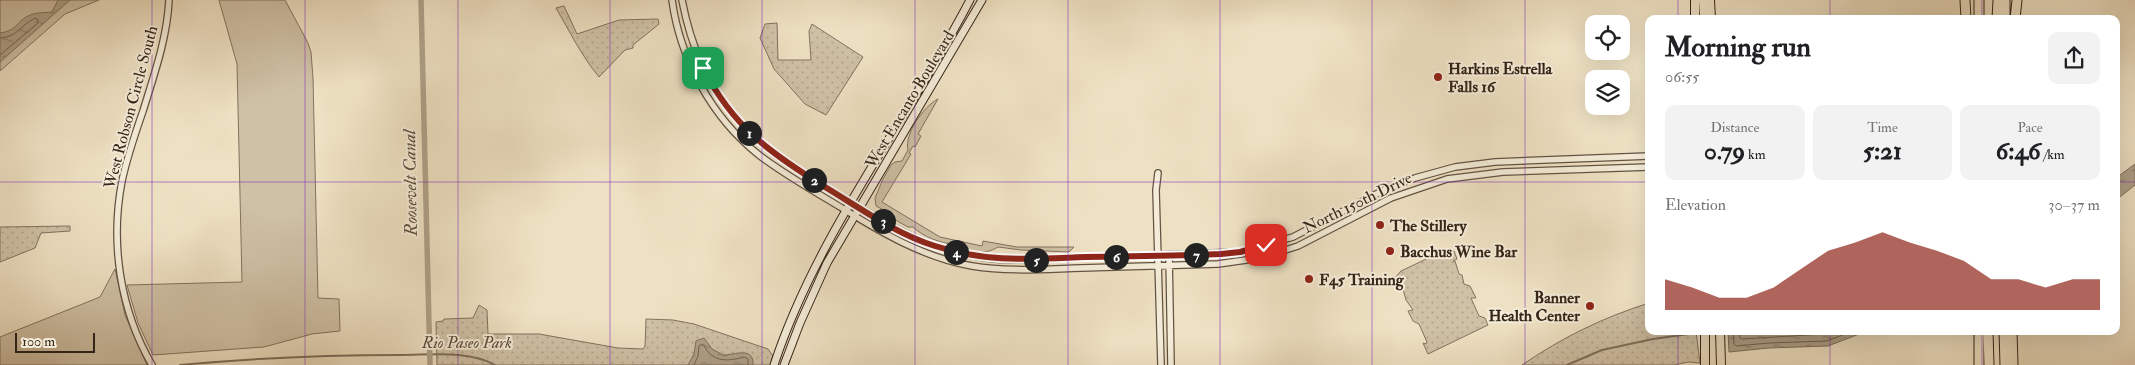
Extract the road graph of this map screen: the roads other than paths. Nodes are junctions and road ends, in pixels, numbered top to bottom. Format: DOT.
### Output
graph roads {
  1 [pos="169,0"];
  2 [pos="672,0"];
  3 [pos="682,0"];
  4 [pos="970,0"];
  5 [pos="982,0"];
  6 [pos="1695,0"];
  7 [pos="1703,0"];
  8 [pos="1710,0"];
  9 [pos="1965,0"];
  10 [pos="1979,0"];
  11 [pos="1998,0"];
  12 [pos="2005,0"];
  13 [pos="2017,0"];
  14 [pos="1695,15"];
  15 [pos="1704,15"];
  16 [pos="1711,15"];
  17 [pos="1966,15"];
  18 [pos="1979,15"];
  19 [pos="1997,15"];
  20 [pos="2005,15"];
  21 [pos="2016,15"];
  22 [pos="1645,156"];
  23 [pos="1645,167"];
  24 [pos="1158,173"];
  25 [pos="1386,189"];
  26 [pos="1391,198"];
  27 [pos="854,210"];
  28 [pos="1169,255"];
  29 [pos="1158,256"];
  30 [pos="1003,260"];
  31 [pos="1169,265"];
  32 [pos="1158,266"];
  33 [pos="1003,270"];
  34 [pos="1705,335"];
  35 [pos="1720,335"];
  36 [pos="1979,335"];
  37 [pos="1988,335"];
  38 [pos="2004,335"];
  39 [pos="2012,335"];
  40 [pos="152,365"];
  41 [pos="774,365"];
  42 [pos="784,365"];
  43 [pos="1161,365"];
  44 [pos="1171,365"];
  45 [pos="1705,365"];
  46 [pos="1722,365"];
  47 [pos="1979,365"];
  48 [pos="1989,365"];
  49 [pos="2005,365"];
  50 [pos="2013,365"];
  1 -- 40 [label="street, West Robson Circle South"];
  2 -- 27 [label="street"];
  3 -- 27 [label="street"];
  4 -- 27 [label="main road, West Encanto Boulevard"];
  5 -- 27 [label="main road, West Encanto Boulevard"];
  6 -- 14 [label="main road"];
  7 -- 15 [label="main road"];
  8 -- 16 [label="main road"];
  9 -- 17 [label="highway"];
  10 -- 18 [label="highway"];
  11 -- 19 [label="highway"];
  12 -- 20 [label="highway"];
  13 -- 21 [label="highway"];
  22 -- 25 [label="street, North 150th Drive"];
  23 -- 26 [label="street, North 150th Drive"];
  24 -- 29 [label="street"];
  25 -- 26 [label="street"];
  25 -- 28 [label="street, North 150th Drive"];
  26 -- 31 [label="street, North 150th Drive"];
  27 -- 30 [label="street, North 150th Drive"];
  27 -- 33 [label="street, North 150th Drive"];
  27 -- 41 [label="main road"];
  27 -- 42 [label="main road"];
  28 -- 29 [label="street, North 150th Drive"];
  28 -- 31 [label="street"];
  29 -- 30 [label="street, North 150th Drive"];
  29 -- 32 [label="street"];
  30 -- 33 [label="street"];
  31 -- 32 [label="street, North 150th Drive"];
  31 -- 44 [label="street"];
  32 -- 33 [label="street, North 150th Drive"];
  32 -- 43 [label="street"];
  34 -- 45 [label="main road"];
  35 -- 46 [label="main road"];
  36 -- 47 [label="highway"];
  37 -- 48 [label="highway"];
  38 -- 49 [label="highway"];
  39 -- 50 [label="highway"];
}
